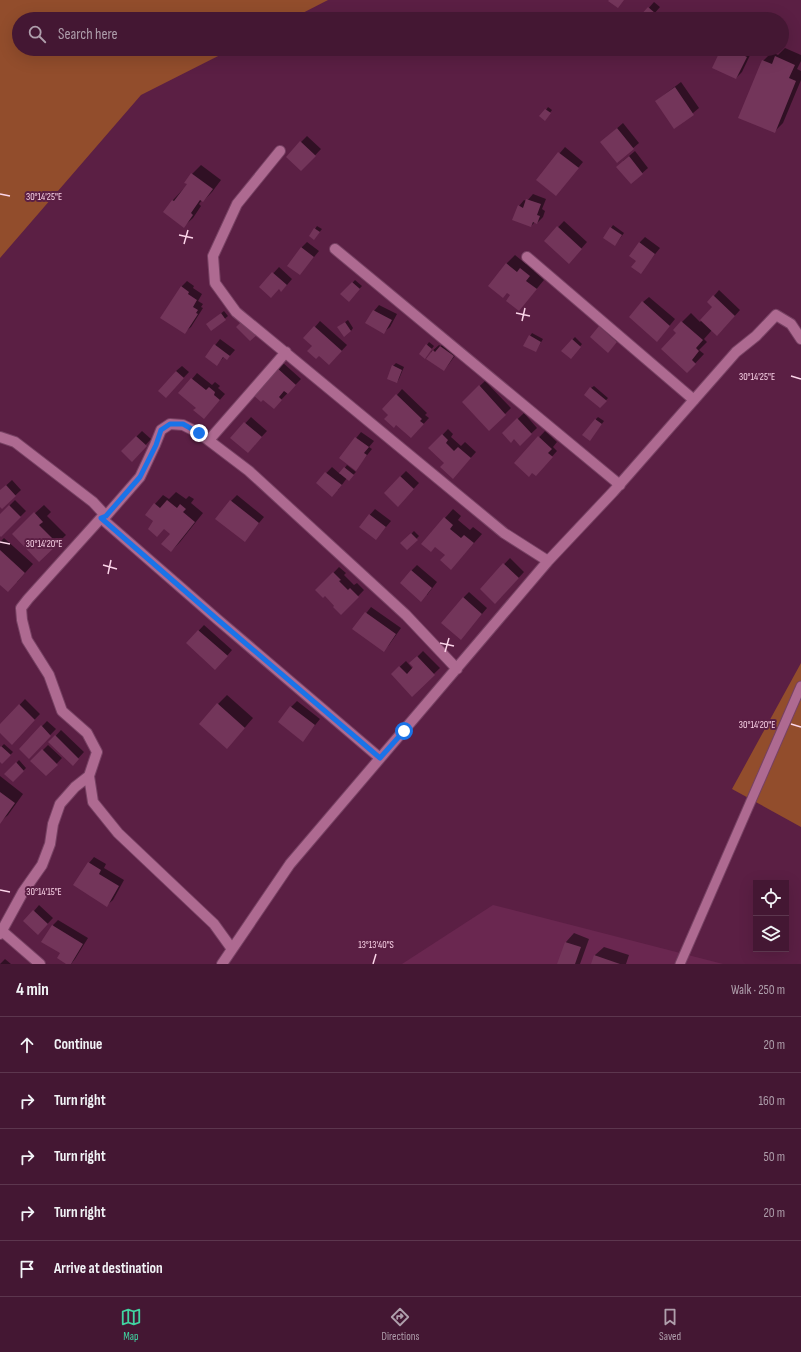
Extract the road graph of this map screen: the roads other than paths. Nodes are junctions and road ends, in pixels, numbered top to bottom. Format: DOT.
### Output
graph roads {
  1 [pos="280,151"];
  2 [pos="335,249"];
  3 [pos="527,257"];
  4 [pos="801,339"];
  5 [pos="286,352"];
  6 [pos="694,400"];
  7 [pos="0,437"];
  8 [pos="209,440"];
  9 [pos="620,485"];
  10 [pos="104,517"];
  11 [pos="548,561"];
  12 [pos="457,669"];
  13 [pos="801,686"];
  14 [pos="380,758"];
  15 [pos="90,776"];
  16 [pos="1,933"];
  17 [pos="232,949"];
  18 [pos="40,964"];
  19 [pos="222,964"];
  20 [pos="680,964"];
  1 -- 5 [label="street"];
  2 -- 9 [label="street"];
  3 -- 6 [label="street"];
  4 -- 6 [label="street"];
  5 -- 8 [label="street"];
  5 -- 11 [label="street"];
  6 -- 9 [label="street"];
  7 -- 10 [label="street"];
  8 -- 10 [label="street"];
  8 -- 12 [label="street"];
  9 -- 11 [label="street"];
  10 -- 14 [label="street"];
  10 -- 15 [label="street"];
  11 -- 12 [label="street"];
  12 -- 14 [label="street"];
  13 -- 20 [label="lane"];
  14 -- 17 [label="street"];
  15 -- 16 [label="street"];
  15 -- 17 [label="street"];
  16 -- 18 [label="street"];
  17 -- 19 [label="street"];
}
